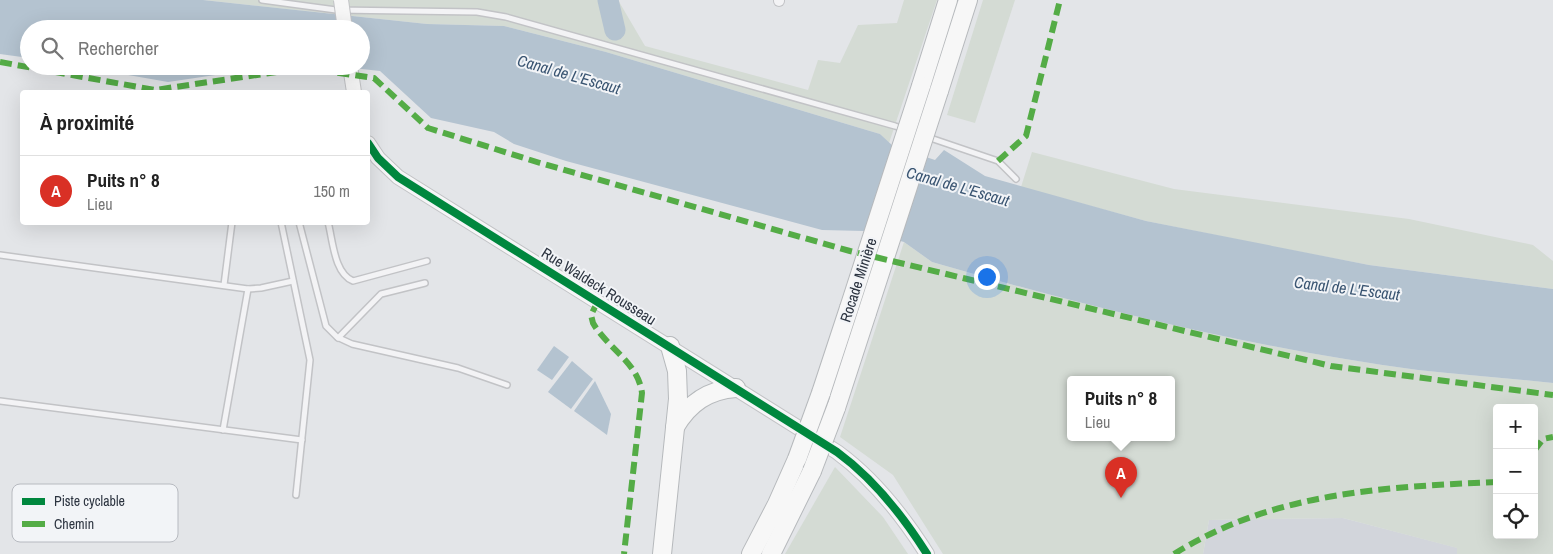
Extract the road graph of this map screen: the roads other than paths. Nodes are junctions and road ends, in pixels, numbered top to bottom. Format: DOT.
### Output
graph roads {
  1 [pos="262,0"];
  2 [pos="341,0"];
  3 [pos="948,0"];
  4 [pos="968,0"];
  5 [pos="344,20"];
  6 [pos="351,75"];
  7 [pos="354,90"];
  8 [pos="370,146"];
  9 [pos="1016,179"];
  10 [pos="232,225"];
  11 [pos="282,225"];
  12 [pos="300,225"];
  13 [pos="329,225"];
  14 [pos="0,255"];
  15 [pos="427,261"];
  16 [pos="293,281"];
  17 [pos="425,283"];
  18 [pos="224,285"];
  19 [pos="248,288"];
  20 [pos="338,338"];
  21 [pos="670,346"];
  22 [pos="507,385"];
  23 [pos="736,388"];
  24 [pos="0,401"];
  25 [pos="223,430"];
  26 [pos="674,430"];
  27 [pos="302,440"];
  28 [pos="296,494"];
  29 [pos="662,554"];
  30 [pos="751,554"];
  31 [pos="771,554"];
  32 [pos="927,554"];
  1 -- 9 [label="lane"];
  2 -- 5 [label="street, bridge"];
  3 -- 30 [label="highway, Rocade Minière, bridge"];
  4 -- 31 [label="highway, Rocade Minière, bridge"];
  6 -- 7 [label="street"];
  8 -- 21 [label="street, Rue Waldeck Rousseau"];
  10 -- 18 [label="lane"];
  11 -- 16 [label="lane"];
  12 -- 20 [label="lane"];
  13 -- 15 [label="lane"];
  14 -- 18 [label="lane"];
  16 -- 19 [label="lane"];
  16 -- 27 [label="lane"];
  17 -- 20 [label="lane"];
  18 -- 19 [label="lane"];
  19 -- 25 [label="lane"];
  20 -- 22 [label="lane"];
  21 -- 23 [label="street, Rue Waldeck Rousseau"];
  21 -- 26 [label="highway"];
  23 -- 26 [label="highway"];
  23 -- 32 [label="street, Rue Waldeck Rousseau"];
  24 -- 25 [label="lane"];
  25 -- 27 [label="lane"];
  26 -- 29 [label="highway"];
  27 -- 28 [label="lane"];
}
